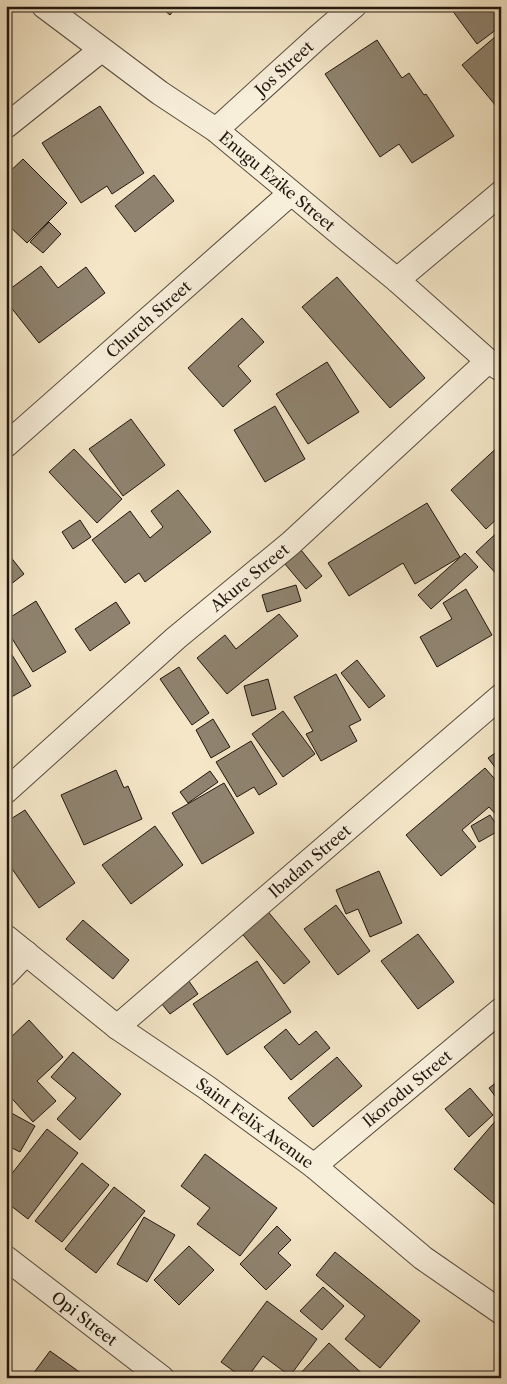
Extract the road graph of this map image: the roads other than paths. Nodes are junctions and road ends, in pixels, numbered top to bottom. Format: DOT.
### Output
graph roads {
  1 [pos="44,6"];
  2 [pos="354,6"];
  3 [pos="101,50"];
  4 [pos="6,126"];
  5 [pos="216,130"];
  6 [pos="501,193"];
  7 [pos="291,194"];
  8 [pos="397,280"];
  9 [pos="494,365"];
  10 [pos="6,445"];
  11 [pos="501,696"];
  12 [pos="6,791"];
  13 [pos="6,937"];
  14 [pos="26,953"];
  15 [pos="6,974"];
  16 [pos="501,1010"];
  17 [pos="117,1027"];
  18 [pos="314,1166"];
  19 [pos="6,1258"];
  20 [pos="501,1312"];
  21 [pos="162,1378"];
  1 -- 3 [label="street, Enugu Ezike Street"];
  2 -- 5 [label="street, Jos Street"];
  3 -- 4 [label="street"];
  3 -- 5 [label="street, Enugu Ezike Street"];
  5 -- 7 [label="street, Enugu Ezike Street"];
  6 -- 8 [label="street"];
  7 -- 8 [label="street, Enugu Ezike Street"];
  7 -- 10 [label="street, Church Street"];
  8 -- 9 [label="street, Enugu Ezike Street"];
  9 -- 12 [label="street, Akure Street"];
  11 -- 17 [label="street, Ibadan Street"];
  13 -- 14 [label="street, Saint Felix Avenue"];
  14 -- 15 [label="street"];
  14 -- 17 [label="street, Saint Felix Avenue"];
  16 -- 18 [label="street, Ikorodu Street"];
  17 -- 18 [label="street, Saint Felix Avenue"];
  18 -- 20 [label="street, Saint Felix Avenue"];
  19 -- 21 [label="street, Opi Street"];
}
